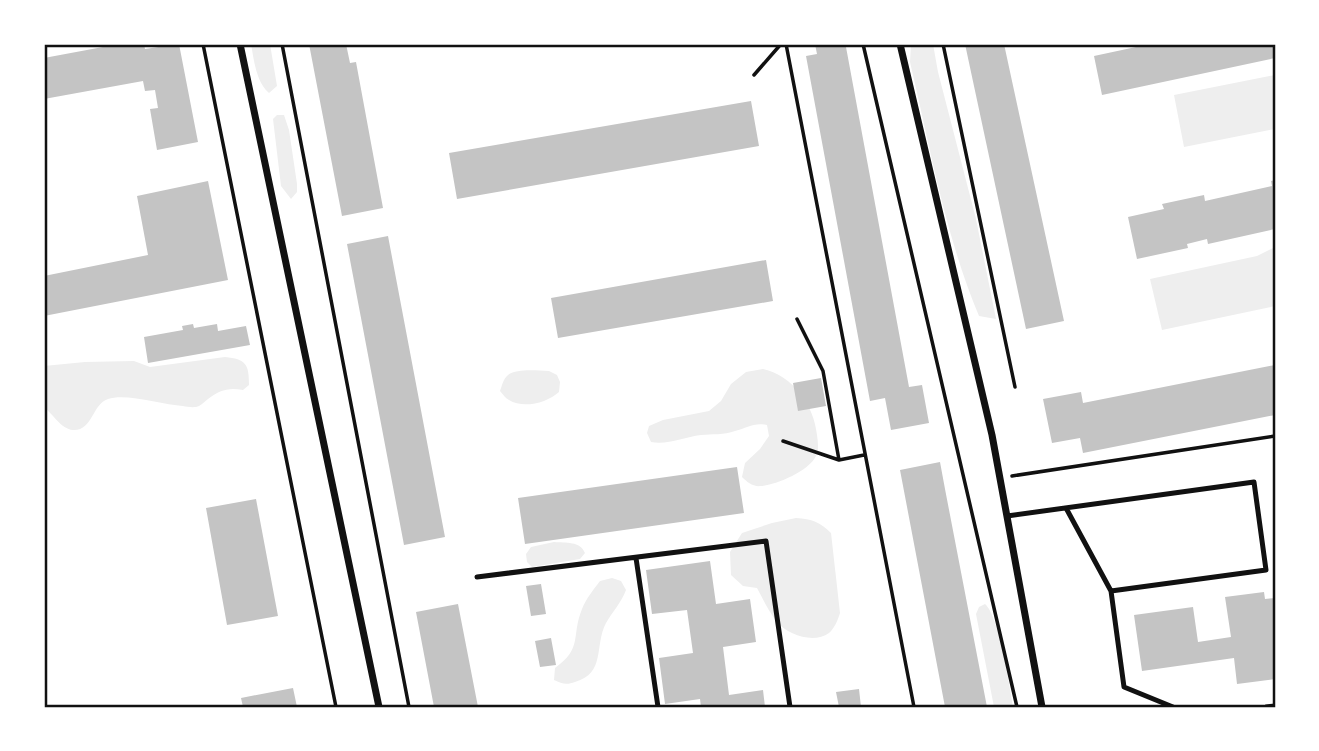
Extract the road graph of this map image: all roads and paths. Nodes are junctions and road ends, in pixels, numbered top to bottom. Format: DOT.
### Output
graph roads {
  1 [pos="203,44"];
  2 [pos="240,44"];
  3 [pos="282,44"];
  4 [pos="783,44"];
  5 [pos="863,44"];
  6 [pos="900,44"];
  7 [pos="943,44"];
  8 [pos="754,75"];
  9 [pos="797,319"];
  10 [pos="1015,387"];
  11 [pos="1275,436"];
  12 [pos="783,441"];
  13 [pos="864,455"];
  14 [pos="839,460"];
  15 [pos="1000,478"];
  16 [pos="1066,508"];
  17 [pos="1007,516"];
  18 [pos="636,558"];
  19 [pos="477,577"];
  20 [pos="1111,591"];
  21 [pos="1275,706"];
  22 [pos="336,707"];
  23 [pos="379,707"];
  24 [pos="409,707"];
  25 [pos="658,707"];
  26 [pos="790,707"];
  27 [pos="914,707"];
  28 [pos="1017,707"];
  29 [pos="1042,707"];
  30 [pos="1173,707"];
  31 [pos="1266,707"];
  1 -- 22 [label="path"];
  2 -- 23 [label="street"];
  3 -- 24 [label="path"];
  4 -- 8 [label="path"];
  4 -- 13 [label="path"];
  5 -- 28 [label="path"];
  6 -- 15 [label="street"];
  7 -- 10 [label="path"];
  9 -- 14 [label="path"];
  11 -- 15 [label="path"];
  12 -- 14 [label="path"];
  13 -- 14 [label="path"];
  13 -- 27 [label="path"];
  15 -- 17 [label="street"];
  16 -- 17 [label="lane"];
  16 -- 20 [label="lane"];
  16 -- 20 [label="lane"];
  17 -- 29 [label="street"];
  18 -- 19 [label="lane"];
  18 -- 25 [label="lane"];
  18 -- 26 [label="lane"];
  20 -- 30 [label="lane"];
  21 -- 31 [label="lane"];
}
